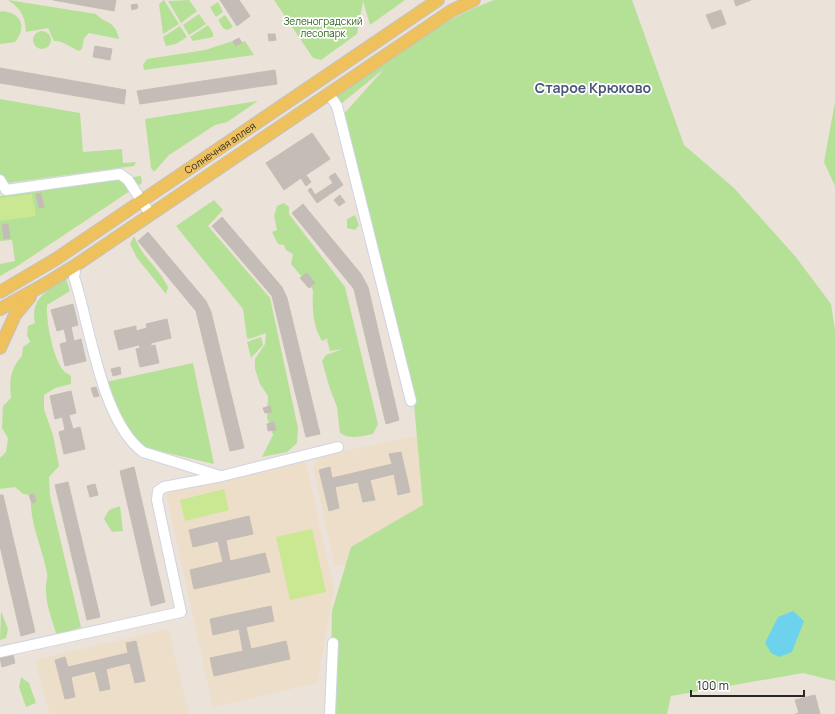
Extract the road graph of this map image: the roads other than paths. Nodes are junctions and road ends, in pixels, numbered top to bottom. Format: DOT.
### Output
graph roads {
  1 [pos="438,0"];
  2 [pos="474,0"];
  3 [pos="328,93"];
  4 [pos="0,180"];
  5 [pos="141,201"];
  6 [pos="150,214"];
  7 [pos="76,265"];
  8 [pos="47,283"];
  9 [pos="0,292"];
  10 [pos="0,308"];
  11 [pos="0,348"];
  12 [pos="411,401"];
  13 [pos="338,447"];
  14 [pos="222,476"];
  15 [pos="333,643"];
  16 [pos="0,652"];
  17 [pos="330,714"];
  1 -- 5 [label="main road, Солнечная аллея"];
  2 -- 3 [label="main road, Солнечная аллея"];
  3 -- 6 [label="main road, Солнечная аллея"];
  3 -- 12 [label="street"];
  4 -- 5 [label="street"];
  5 -- 6 [label="street"];
  5 -- 9 [label="main road, Солнечная аллея"];
  6 -- 7 [label="main road, Солнечная аллея"];
  7 -- 8 [label="main road, Солнечная аллея"];
  7 -- 14 [label="street"];
  8 -- 10 [label="main road, Солнечная аллея"];
  8 -- 11 [label="main road, Солнечная аллея"];
  13 -- 14 [label="street"];
  14 -- 16 [label="street"];
  15 -- 17 [label="street"];
}
